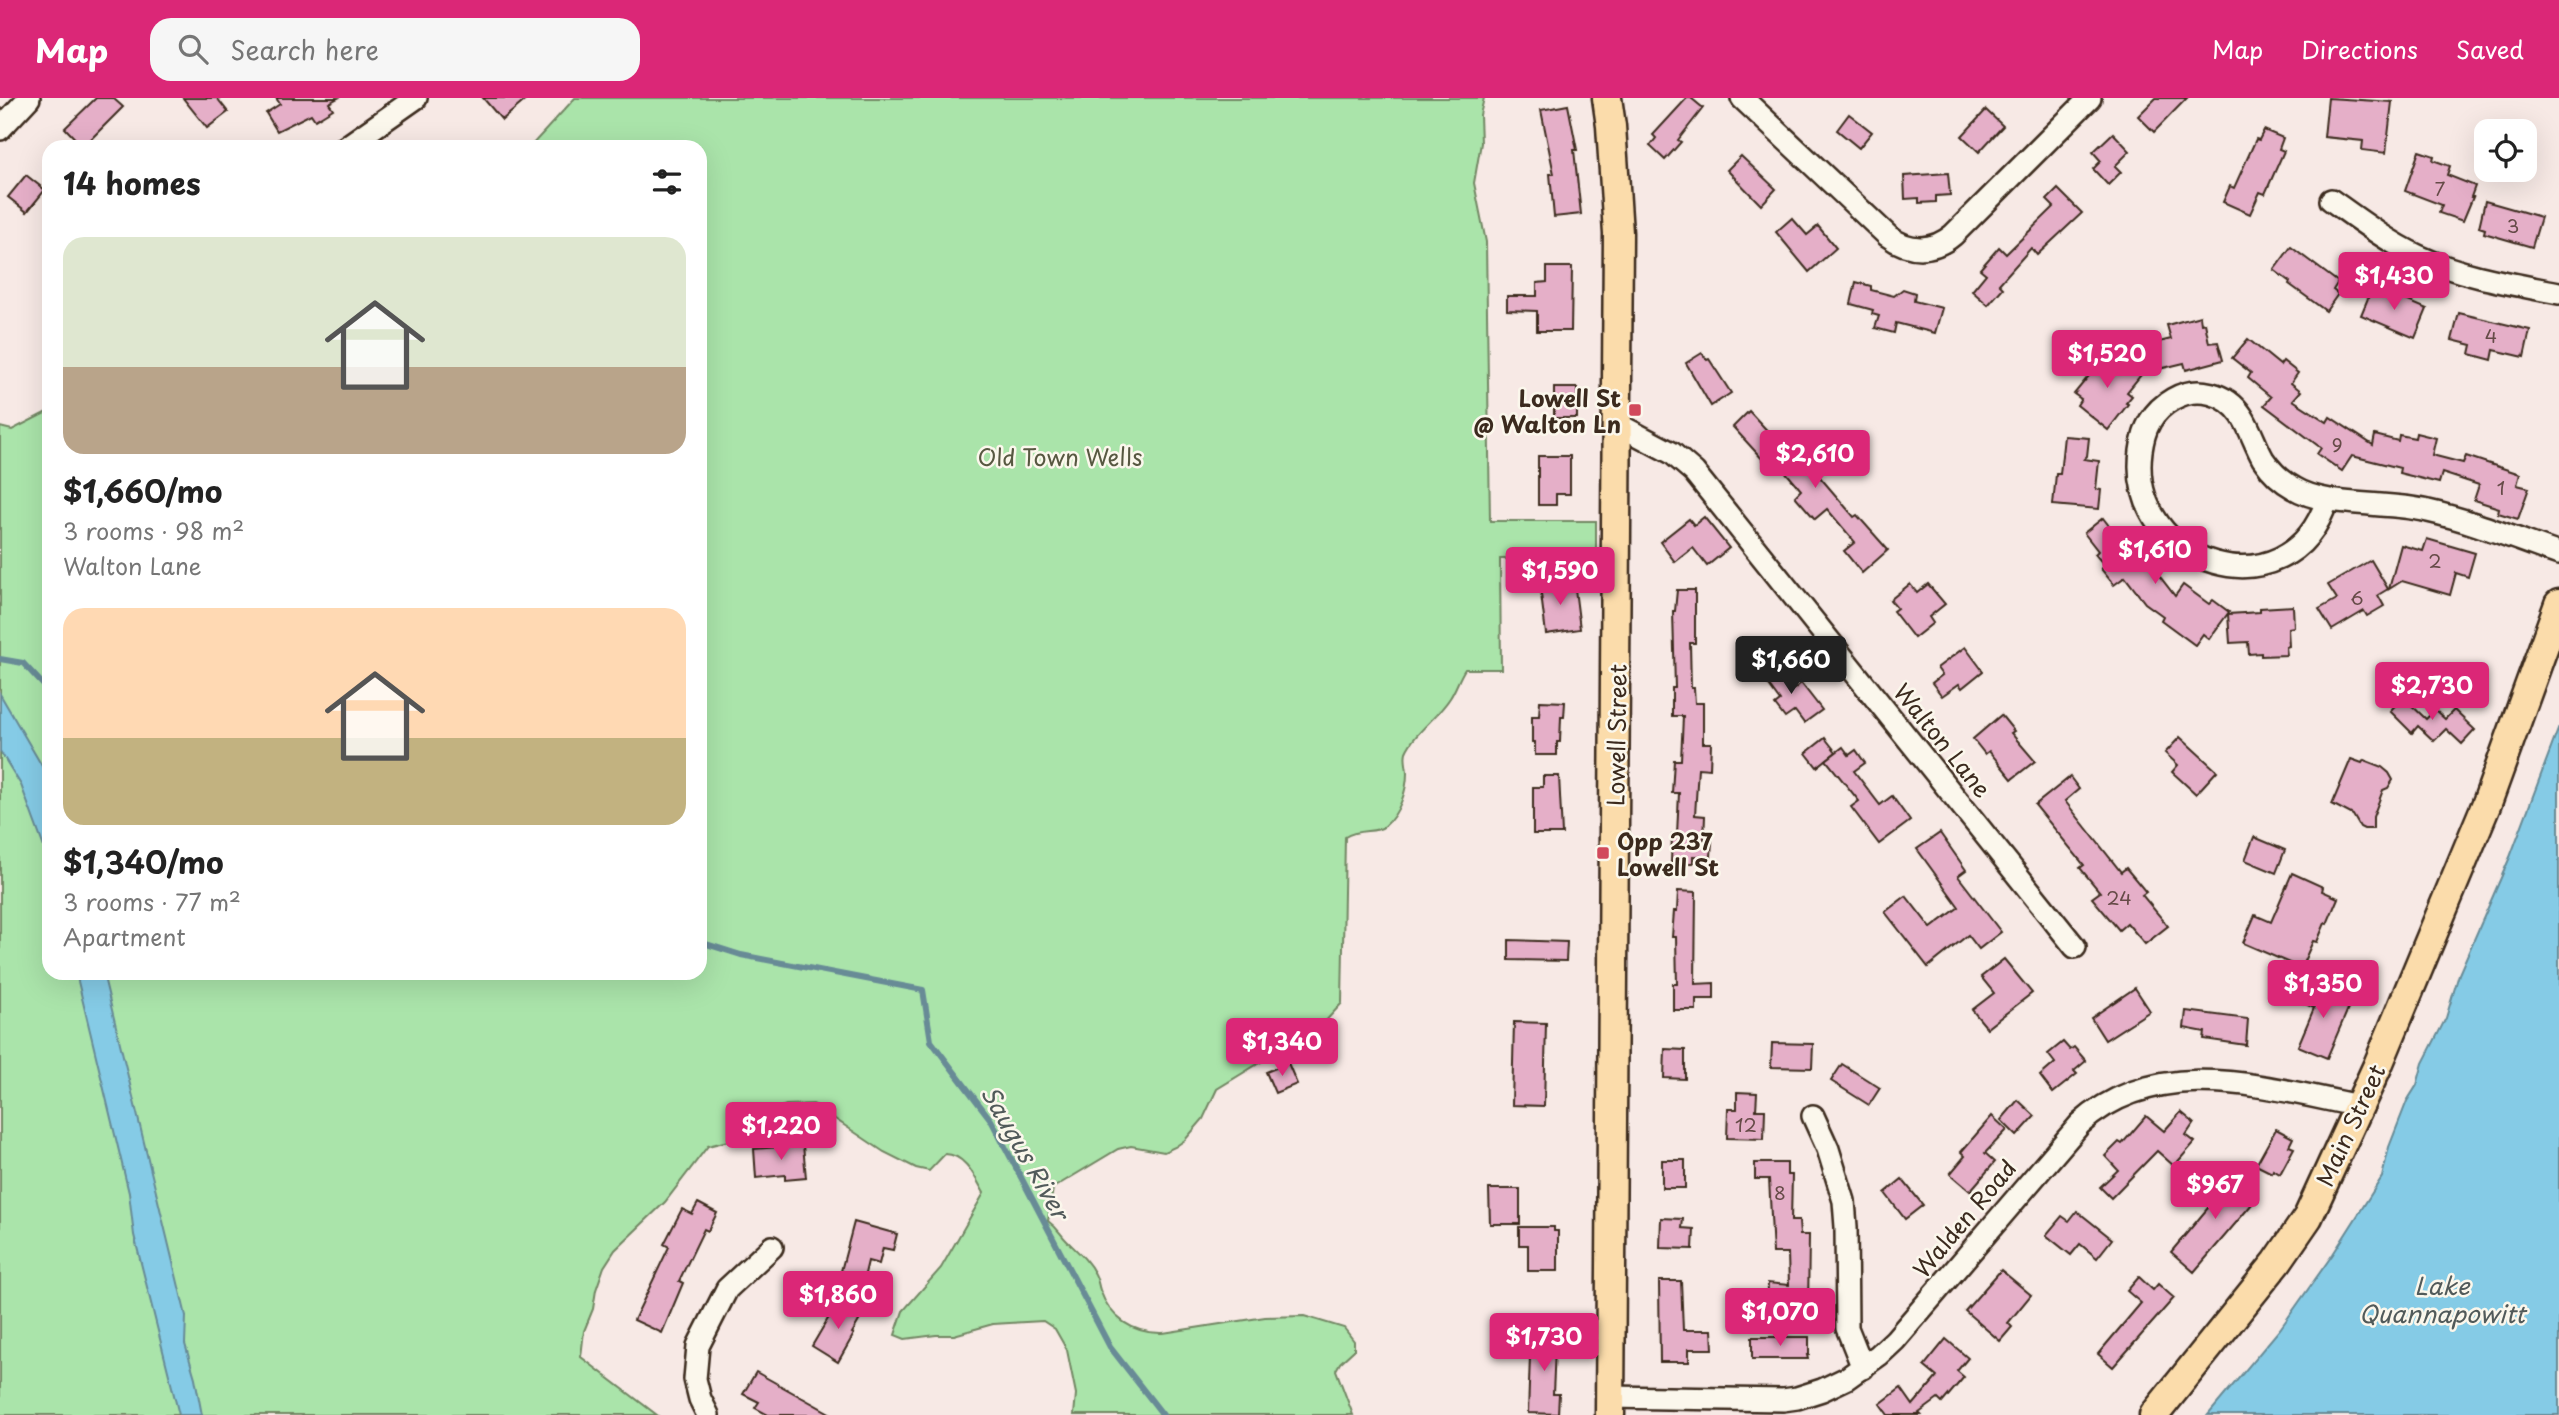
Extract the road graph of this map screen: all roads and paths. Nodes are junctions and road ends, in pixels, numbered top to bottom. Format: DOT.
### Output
graph roads {
  1 [pos="29,98"];
  2 [pos="416,98"];
  3 [pos="1607,98"];
  4 [pos="1742,98"];
  5 [pos="2090,98"];
  6 [pos="4,115"];
  7 [pos="356,140"];
  8 [pos="2331,200"];
  9 [pos="2559,293"];
  10 [pos="1619,425"];
  11 [pos="2327,500"];
  12 [pos="2559,554"];
  13 [pos="2559,604"];
  14 [pos="2075,947"];
  15 [pos="2360,1106"];
  16 [pos="1813,1116"];
  17 [pos="772,1247"];
  18 [pos="1863,1368"];
  19 [pos="1610,1406"];
  20 [pos="708,1415"];
  21 [pos="2154,1415"];
  1 -- 6 [label="street"];
  2 -- 7 [label="street"];
  3 -- 10 [label="main road, Lowell Street"];
  4 -- 5 [label="street"];
  8 -- 9 [label="street"];
  10 -- 14 [label="street, Walton Lane"];
  10 -- 19 [label="main road, Lowell Street"];
  11 -- 11 [label="street"];
  11 -- 12 [label="street"];
  13 -- 15 [label="main road, Main Street"];
  15 -- 18 [label="street, Walden Road"];
  15 -- 21 [label="main road, Main Street"];
  16 -- 18 [label="street"];
  17 -- 20 [label="street"];
  18 -- 19 [label="street, Walden Road"];
}
